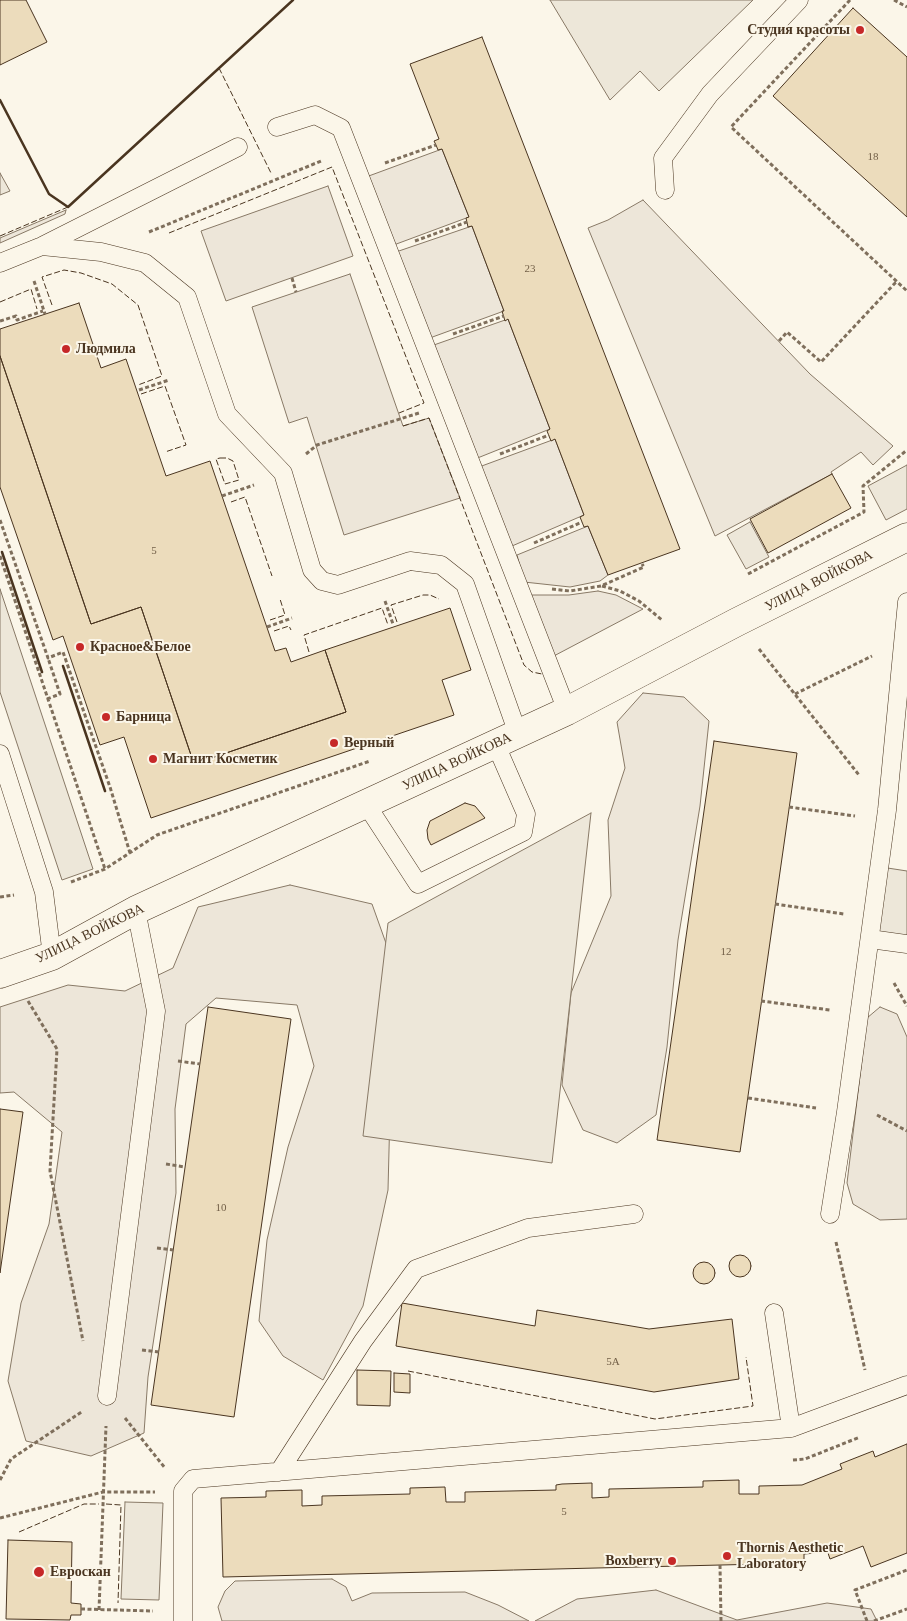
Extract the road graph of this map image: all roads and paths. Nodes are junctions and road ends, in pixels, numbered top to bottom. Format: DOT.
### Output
graph roads {
  1 [pos="799,0"];
  2 [pos="850,0"];
  3 [pos="894,0"];
  4 [pos="907,6"];
  5 [pos="277,127"];
  6 [pos="436,145"];
  7 [pos="238,147"];
  8 [pos="350,149"];
  9 [pos="358,172"];
  10 [pos="665,190"];
  11 [pos="467,222"];
  12 [pos="42,246"];
  13 [pos="389,251"];
  14 [pos="100,252"];
  15 [pos="0,263"];
  16 [pos="292,278"];
  17 [pos="896,281"];
  18 [pos="37,291"];
  19 [pos="296,292"];
  20 [pos="907,292"];
  21 [pos="504,316"];
  22 [pos="0,321"];
  23 [pos="779,341"];
  24 [pos="425,344"];
  25 [pos="169,380"];
  26 [pos="139,390"];
  27 [pos="448,404"];
  28 [pos="549,435"];
  29 [pos="317,445"];
  30 [pos="907,450"];
  31 [pos="471,464"];
  32 [pos="248,487"];
  33 [pos="222,496"];
  34 [pos="0,520"];
  35 [pos="582,522"];
  36 [pos="5,534"];
  37 [pos="0,536"];
  38 [pos="907,537"];
  39 [pos="506,555"];
  40 [pos="0,556"];
  41 [pos="642,564"];
  42 [pos="743,577"];
  43 [pos="601,586"];
  44 [pos="519,587"];
  45 [pos="385,601"];
  46 [pos="907,602"];
  47 [pos="670,616"];
  48 [pos="292,618"];
  49 [pos="662,620"];
  50 [pos="392,624"];
  51 [pos="654,624"];
  52 [pos="267,627"];
  53 [pos="903,641"];
  54 [pos="755,644"];
  55 [pos="48,658"];
  56 [pos="795,694"];
  57 [pos="47,699"];
  58 [pos="567,711"];
  59 [pos="507,739"];
  60 [pos="0,754"];
  61 [pos="374,760"];
  62 [pos="366,804"];
  63 [pos="789,807"];
  64 [pos="886,815"];
  65 [pos="130,853"];
  66 [pos="105,869"];
  67 [pos="44,892"];
  68 [pos="775,904"];
  69 [pos="136,910"];
  70 [pos="873,918"];
  71 [pos="870,939"];
  72 [pos="907,944"];
  73 [pos="52,956"];
  74 [pos="5,972"];
  75 [pos="761,1001"];
  76 [pos="860,1015"];
  77 [pos="748,1098"];
  78 [pos="846,1112"];
  79 [pos="634,1214"];
  80 [pos="830,1214"];
  81 [pos="774,1313"];
  82 [pos="84,1345"];
  83 [pos="907,1385"];
  84 [pos="107,1396"];
  85 [pos="871,1398"];
  86 [pos="791,1428"];
  87 [pos="279,1472"];
  88 [pos="0,1480"];
  89 [pos="183,1491"];
  90 [pos="103,1492"];
  91 [pos="0,1518"];
  92 [pos="720,1566"];
  93 [pos="907,1570"];
  94 [pos="80,1609"];
  95 [pos="907,1609"];
  96 [pos="99,1610"];
  97 [pos="183,1616"];
  98 [pos="721,1621"];
  99 [pos="867,1621"];
  100 [pos="874,1621"];
  1 -- 10 [label="lane"];
  2 -- 17 [label="path"];
  3 -- 4 [label="path"];
  5 -- 8 [label="lane"];
  6 -- 9 [label="path"];
  7 -- 12 [label="lane"];
  8 -- 9 [label="lane"];
  8 -- 14 [label="path"];
  9 -- 13 [label="lane"];
  11 -- 13 [label="path"];
  12 -- 14 [label="lane"];
  12 -- 15 [label="lane"];
  13 -- 24 [label="lane"];
  14 -- 59 [label="lane"];
  16 -- 19 [label="path"];
  17 -- 20 [label="path"];
  17 -- 23 [label="path"];
  18 -- 22 [label="path"];
  21 -- 24 [label="path"];
  24 -- 27 [label="lane"];
  25 -- 26 [label="path"];
  27 -- 29 [label="path"];
  27 -- 31 [label="lane"];
  28 -- 31 [label="path"];
  30 -- 42 [label="path"];
  31 -- 39 [label="lane"];
  32 -- 33 [label="path"];
  34 -- 36 [label="path"];
  35 -- 39 [label="path"];
  36 -- 37 [label="path"];
  36 -- 55 [label="path"];
  38 -- 58 [label="street, УЛИЦА ВОЙКОВА"];
  39 -- 44 [label="lane"];
  40 -- 57 [label="path"];
  41 -- 43 [label="path"];
  43 -- 44 [label="path"];
  43 -- 49 [label="path"];
  44 -- 58 [label="lane"];
  45 -- 50 [label="path"];
  46 -- 53 [label="lane"];
  47 -- 49 [label="path"];
  48 -- 52 [label="path"];
  49 -- 51 [label="path"];
  53 -- 56 [label="path"];
  53 -- 64 [label="lane"];
  54 -- 56 [label="path"];
  55 -- 57 [label="path"];
  55 -- 65 [label="path"];
  56 -- 64 [label="path"];
  57 -- 66 [label="path"];
  58 -- 59 [label="street, УЛИЦА ВОЙКОВА"];
  59 -- 62 [label="street, УЛИЦА ВОЙКОВА"];
  59 -- 62 [label="lane"];
  60 -- 67 [label="lane"];
  61 -- 65 [label="path"];
  62 -- 69 [label="street, УЛИЦА ВОЙКОВА"];
  63 -- 64 [label="path"];
  64 -- 70 [label="lane"];
  65 -- 66 [label="path"];
  66 -- 67 [label="path"];
  67 -- 73 [label="lane"];
  68 -- 70 [label="path"];
  69 -- 73 [label="street, УЛИЦА ВОЙКОВА"];
  69 -- 84 [label="lane"];
  70 -- 71 [label="lane"];
  71 -- 72 [label="lane"];
  71 -- 76 [label="lane"];
  73 -- 74 [label="street, УЛИЦА ВОЙКОВА"];
  74 -- 82 [label="path"];
  75 -- 76 [label="path"];
  76 -- 78 [label="lane"];
  77 -- 78 [label="path"];
  78 -- 80 [label="lane"];
  79 -- 87 [label="lane"];
  80 -- 85 [label="path"];
  81 -- 86 [label="lane"];
  83 -- 85 [label="lane"];
  84 -- 88 [label="path"];
  84 -- 89 [label="path"];
  84 -- 90 [label="path"];
  85 -- 86 [label="lane"];
  86 -- 87 [label="lane"];
  87 -- 89 [label="lane"];
  89 -- 90 [label="path"];
  89 -- 97 [label="lane"];
  90 -- 91 [label="path"];
  90 -- 96 [label="path"];
  92 -- 98 [label="path"];
  93 -- 99 [label="path"];
  94 -- 96 [label="path"];
  95 -- 100 [label="path"];
  96 -- 97 [label="path"];
}
